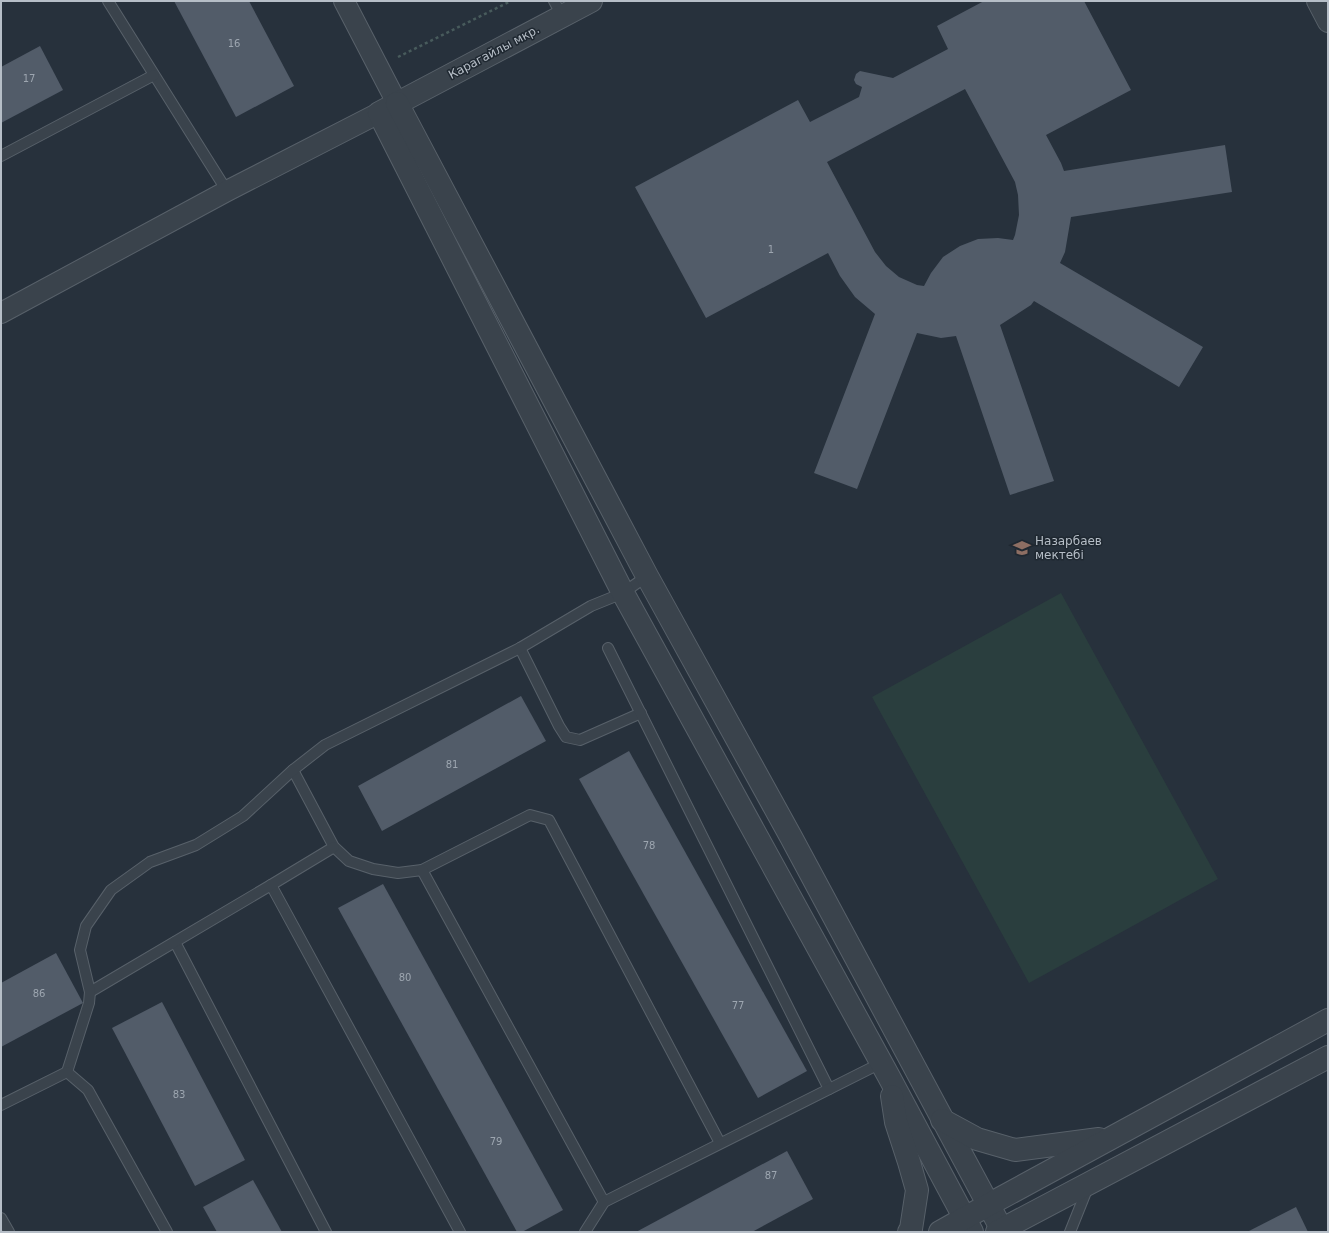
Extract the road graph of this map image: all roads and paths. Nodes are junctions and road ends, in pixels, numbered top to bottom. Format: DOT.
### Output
graph roads {
  1 [pos="108,1"];
  2 [pos="344,1"];
  3 [pos="512,1"];
  4 [pos="591,1"];
  5 [pos="1317,1"];
  6 [pos="558,9"];
  7 [pos="1328,22"];
  8 [pos="378,67"];
  9 [pos="154,75"];
  10 [pos="388,108"];
  11 [pos="1,156"];
  12 [pos="227,191"];
  13 [pos="1,314"];
  14 [pos="647,576"];
  15 [pos="623,593"];
  16 [pos="520,648"];
  17 [pos="608,648"];
  18 [pos="641,713"];
  19 [pos="293,770"];
  20 [pos="334,847"];
  21 [pos="422,870"];
  22 [pos="272,885"];
  23 [pos="175,942"];
  24 [pos="90,992"];
  25 [pos="1328,1020"];
  26 [pos="1328,1057"];
  27 [pos="884,1069"];
  28 [pos="67,1072"];
  29 [pos="829,1089"];
  30 [pos="1,1105"];
  31 [pos="942,1120"];
  32 [pos="1112,1138"];
  33 [pos="720,1143"];
  34 [pos="1089,1183"];
  35 [pos="604,1202"];
  36 [pos="988,1204"];
  37 [pos="1,1218"];
  38 [pos="968,1225"];
  39 [pos="1000,1231"];
  40 [pos="9,1232"];
  41 [pos="167,1232"];
  42 [pos="326,1232"];
  43 [pos="460,1232"];
  44 [pos="585,1232"];
  45 [pos="909,1232"];
  46 [pos="940,1232"];
  47 [pos="1070,1232"];
  1 -- 9 [label="lane"];
  2 -- 8 [label="street"];
  3 -- 8 [label="path"];
  4 -- 6 [label="street, Карагайлы мкр."];
  5 -- 7 [label="street"];
  6 -- 10 [label="street, Карагайлы мкр."];
  8 -- 10 [label="street"];
  9 -- 11 [label="lane"];
  9 -- 12 [label="lane"];
  10 -- 12 [label="street"];
  10 -- 14 [label="street"];
  10 -- 15 [label="street"];
  12 -- 13 [label="street"];
  14 -- 15 [label="lane"];
  14 -- 31 [label="street"];
  15 -- 16 [label="lane"];
  15 -- 27 [label="street"];
  16 -- 18 [label="lane"];
  16 -- 19 [label="lane"];
  17 -- 18 [label="lane"];
  18 -- 29 [label="lane"];
  19 -- 20 [label="lane"];
  19 -- 24 [label="lane"];
  20 -- 21 [label="lane"];
  20 -- 22 [label="lane"];
  21 -- 33 [label="lane"];
  21 -- 35 [label="lane"];
  22 -- 23 [label="lane"];
  22 -- 43 [label="lane"];
  23 -- 24 [label="lane"];
  23 -- 42 [label="lane"];
  24 -- 28 [label="lane"];
  25 -- 32 [label="street"];
  26 -- 34 [label="street"];
  27 -- 29 [label="lane"];
  27 -- 38 [label="street"];
  27 -- 45 [label="street"];
  28 -- 30 [label="lane"];
  28 -- 41 [label="lane"];
  29 -- 33 [label="lane"];
  31 -- 32 [label="street"];
  31 -- 36 [label="street"];
  32 -- 36 [label="street"];
  33 -- 35 [label="lane"];
  34 -- 39 [label="street"];
  34 -- 47 [label="lane"];
  35 -- 44 [label="lane"];
  36 -- 38 [label="street"];
  36 -- 39 [label="street"];
  37 -- 40 [label="lane"];
  38 -- 46 [label="street"];
}
